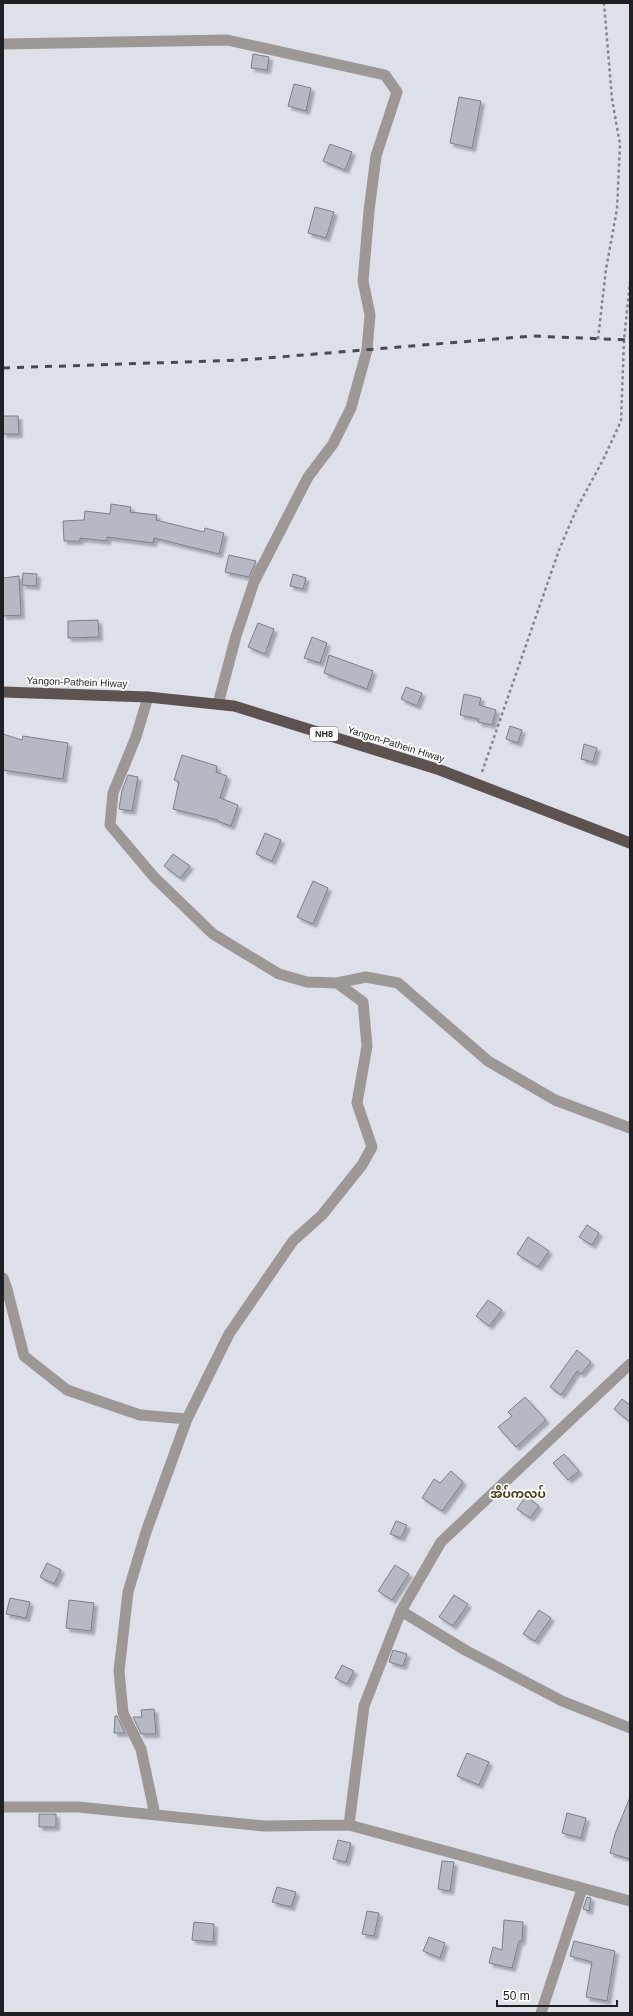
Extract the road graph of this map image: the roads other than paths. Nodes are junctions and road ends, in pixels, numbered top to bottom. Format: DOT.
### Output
graph roads {
  1 [pos="3,44"];
  2 [pos="3,692"];
  3 [pos="148,697"];
  4 [pos="218,704"];
  5 [pos="630,843"];
  6 [pos="337,982"];
  7 [pos="630,1128"];
  8 [pos="3,1278"];
  9 [pos="630,1364"];
  10 [pos="187,1419"];
  11 [pos="401,1611"];
  12 [pos="630,1728"];
  13 [pos="3,1807"];
  14 [pos="155,1815"];
  15 [pos="349,1825"];
  16 [pos="582,1889"];
  17 [pos="630,1901"];
  18 [pos="541,2013"];
  1 -- 4 [label="street"];
  2 -- 3 [label="highway, Yangon-Pathein Hiway / NH8"];
  3 -- 4 [label="highway, Yangon-Pathein Hiway / NH8"];
  3 -- 6 [label="street"];
  4 -- 5 [label="highway, Yangon-Pathein Hiway / NH8"];
  6 -- 7 [label="street"];
  6 -- 10 [label="street"];
  8 -- 10 [label="street"];
  9 -- 11 [label="street"];
  10 -- 14 [label="street"];
  11 -- 12 [label="street"];
  11 -- 15 [label="street"];
  13 -- 14 [label="street"];
  14 -- 15 [label="street"];
  15 -- 16 [label="street"];
  16 -- 17 [label="street"];
  16 -- 18 [label="street"];
}
